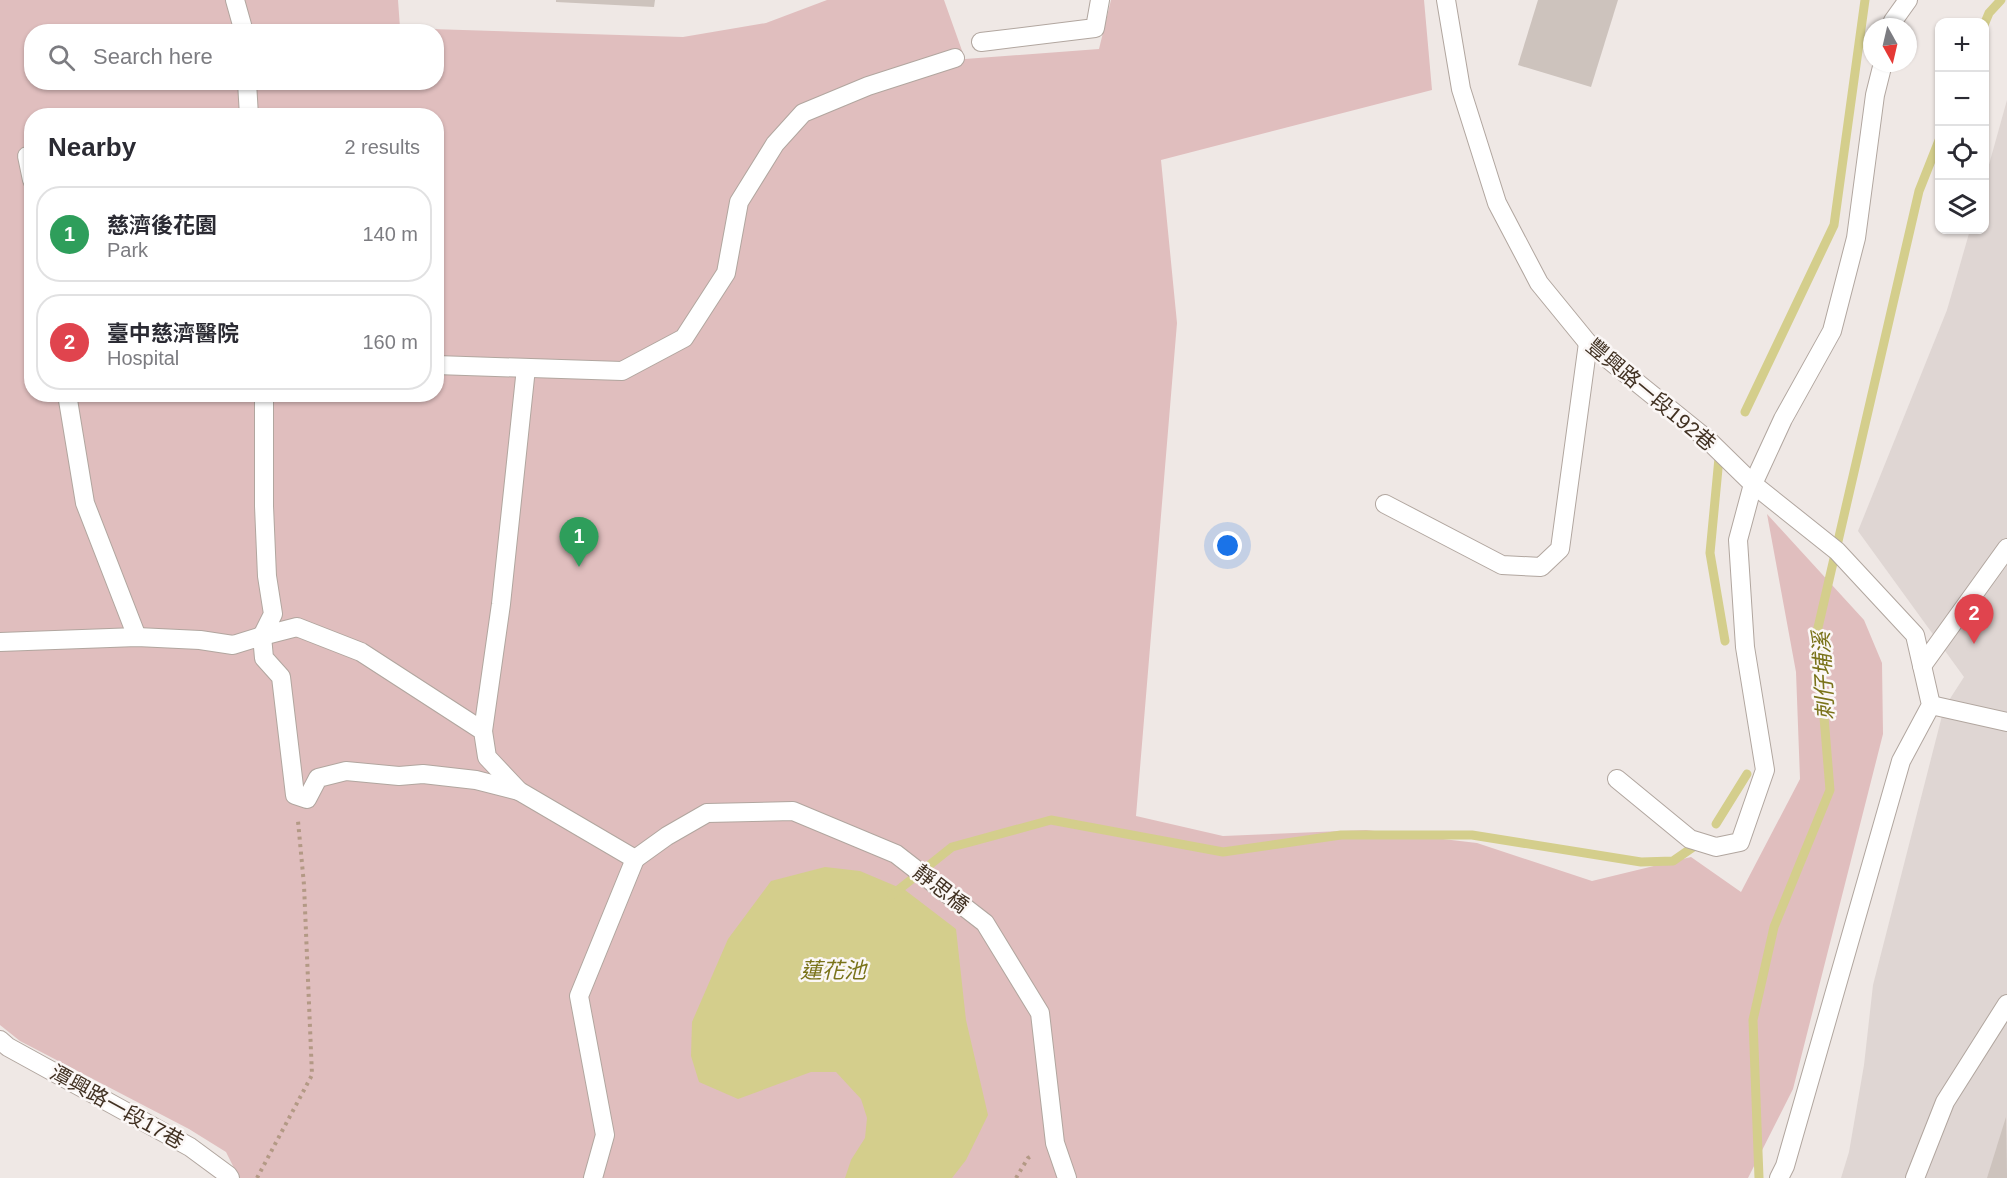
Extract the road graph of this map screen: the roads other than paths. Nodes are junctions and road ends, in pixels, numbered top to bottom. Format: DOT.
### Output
graph roads {
  1 [pos="235,0"];
  2 [pos="1100,0"];
  3 [pos="1446,0"];
  4 [pos="1908,0"];
  5 [pos="1895,18"];
  6 [pos="242,24"];
  7 [pos="981,42"];
  8 [pos="955,58"];
  9 [pos="1881,72"];
  10 [pos="247,90"];
  11 [pos="249,108"];
  12 [pos="1588,343"];
  13 [pos="444,365"];
  14 [pos="526,368"];
  15 [pos="68,402"];
  16 [pos="264,402"];
  17 [pos="1753,484"];
  18 [pos="1385,504"];
  19 [pos="2007,548"];
  20 [pos="262,636"];
  21 [pos="137,637"];
  22 [pos="0,642"];
  23 [pos="1922,666"];
  24 [pos="1931,705"];
  25 [pos="2007,722"];
  26 [pos="483,731"];
  27 [pos="1617,779"];
  28 [pos="519,791"];
  29 [pos="635,859"];
  30 [pos="2007,1004"];
  31 [pos="0,1040"];
  32 [pos="230,1178"];
  33 [pos="593,1178"];
  34 [pos="1067,1178"];
  35 [pos="1779,1178"];
  36 [pos="1915,1178"];
  1 -- 6 [label="street"];
  2 -- 7 [label="street"];
  3 -- 12 [label="street, 豐興路一段192巷"];
  4 -- 5 [label="street"];
  8 -- 14 [label="street"];
  9 -- 17 [label="street"];
  10 -- 11 [label="street"];
  12 -- 17 [label="street, 豐興路一段192巷"];
  12 -- 18 [label="street"];
  13 -- 14 [label="street"];
  14 -- 26 [label="street"];
  15 -- 21 [label="street"];
  16 -- 20 [label="street"];
  17 -- 23 [label="street, 豐興路一段192巷"];
  17 -- 27 [label="street"];
  19 -- 23 [label="street"];
  20 -- 21 [label="street"];
  20 -- 26 [label="street"];
  20 -- 28 [label="street"];
  21 -- 22 [label="street"];
  23 -- 24 [label="street, 豐興路一段192巷"];
  24 -- 25 [label="street"];
  24 -- 35 [label="street"];
  26 -- 28 [label="street"];
  28 -- 29 [label="street"];
  29 -- 33 [label="street"];
  29 -- 34 [label="street, 靜思橋"];
  30 -- 36 [label="street"];
  31 -- 32 [label="street, 潭興路一段17巷"];
}
